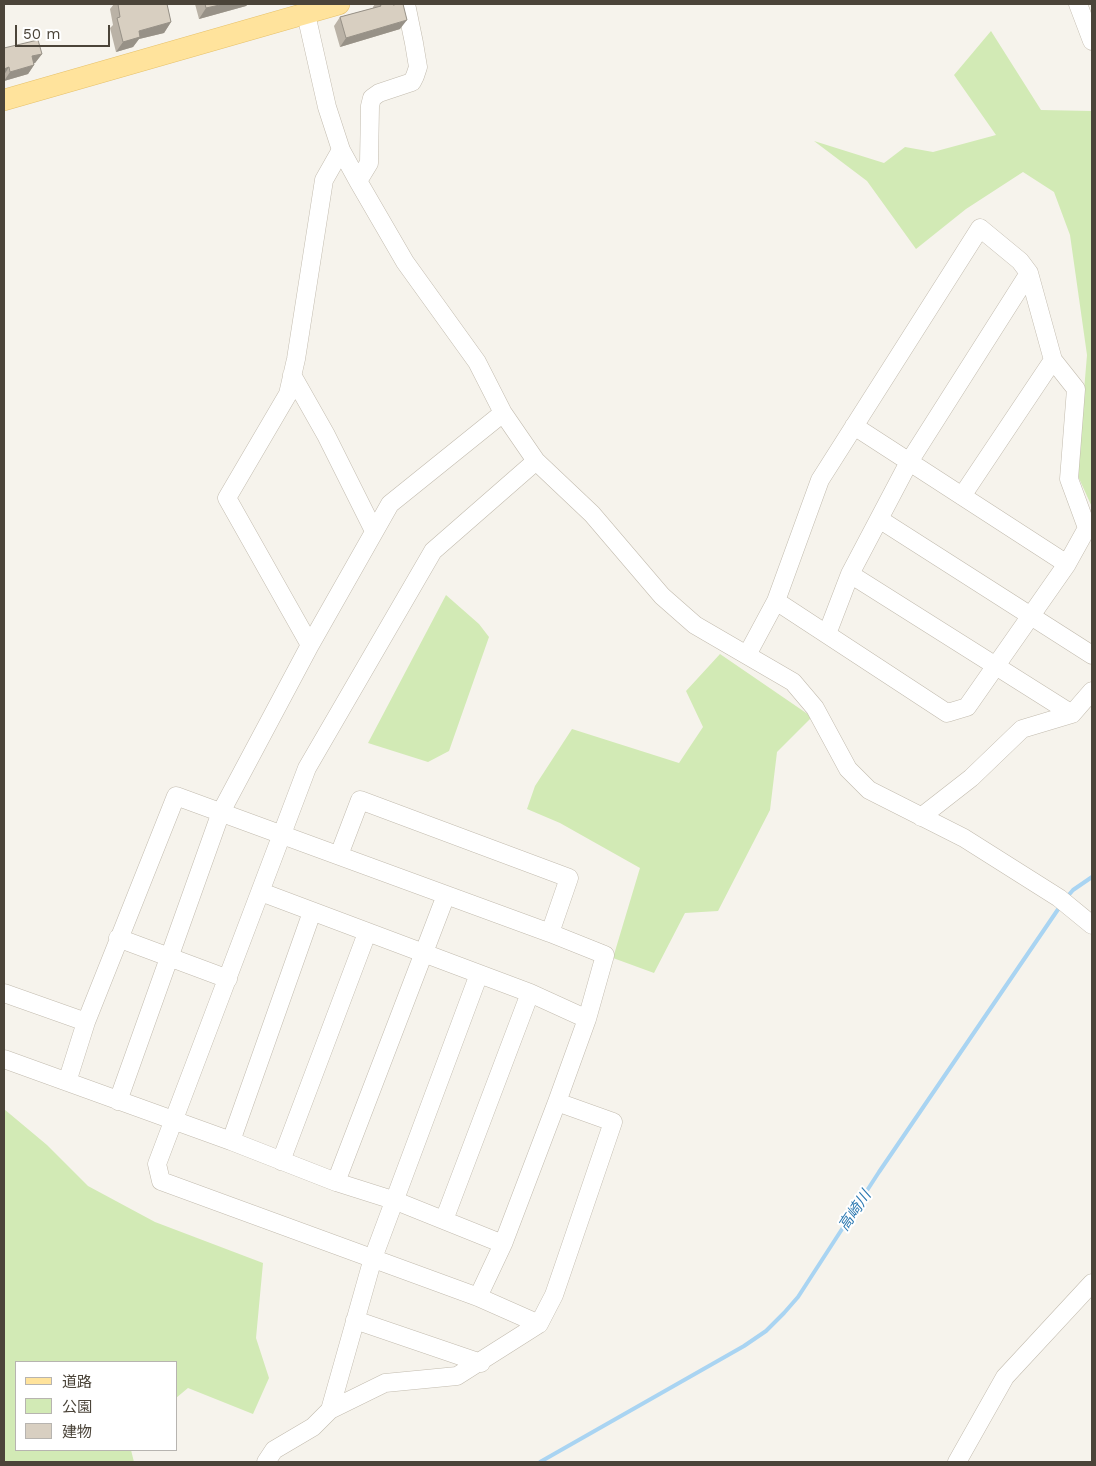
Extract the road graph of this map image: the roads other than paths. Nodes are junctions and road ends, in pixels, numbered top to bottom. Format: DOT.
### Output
graph roads {
  1 [pos="339,4"];
  2 [pos="406,4"];
  3 [pos="1078,4"];
  4 [pos="306,14"];
  5 [pos="1092,41"];
  6 [pos="4,100"];
  7 [pos="341,150"];
  8 [pos="358,182"];
  9 [pos="1029,273"];
  10 [pos="1053,360"];
  11 [pos="292,375"];
  12 [pos="502,413"];
  13 [pos="854,426"];
  14 [pos="536,461"];
  15 [pos="910,462"];
  16 [pos="962,496"];
  17 [pos="880,519"];
  18 [pos="374,531"];
  19 [pos="1067,564"];
  20 [pos="850,574"];
  21 [pos="776,601"];
  22 [pos="1029,616"];
  23 [pos="826,634"];
  24 [pos="310,645"];
  25 [pos="747,655"];
  26 [pos="1092,655"];
  27 [pos="994,667"];
  28 [pos="1092,691"];
  29 [pos="1072,714"];
  30 [pos="221,812"];
  31 [pos="921,817"];
  32 [pos="282,834"];
  33 [pos="339,855"];
  34 [pos="261,892"];
  35 [pos="446,895"];
  36 [pos="312,912"];
  37 [pos="1092,925"];
  38 [pos="550,932"];
  39 [pos="367,933"];
  40 [pos="118,938"];
  41 [pos="423,954"];
  42 [pos="170,956"];
  43 [pos="479,974"];
  44 [pos="228,979"];
  45 [pos="4,993"];
  46 [pos="530,993"];
  47 [pos="587,1019"];
  48 [pos="86,1022"];
  49 [pos="4,1059"];
  50 [pos="66,1082"];
  51 [pos="118,1101"];
  52 [pos="557,1102"];
  53 [pos="174,1122"];
  54 [pos="230,1141"];
  55 [pos="281,1162"];
  56 [pos="336,1182"];
  57 [pos="396,1201"];
  58 [pos="444,1220"];
  59 [pos="503,1244"];
  60 [pos="374,1258"];
  61 [pos="1092,1283"];
  62 [pos="478,1297"];
  63 [pos="355,1320"];
  64 [pos="539,1324"];
  65 [pos="481,1363"];
  66 [pos="330,1410"];
  67 [pos="266,1462"];
  68 [pos="957,1462"];
  1 -- 4 [label="main road"];
  2 -- 8 [label="street"];
  3 -- 5 [label="street"];
  4 -- 6 [label="main road"];
  4 -- 7 [label="street"];
  7 -- 8 [label="street"];
  7 -- 11 [label="street"];
  8 -- 12 [label="street"];
  9 -- 10 [label="street"];
  9 -- 13 [label="street"];
  9 -- 15 [label="street"];
  10 -- 16 [label="street"];
  10 -- 19 [label="street"];
  11 -- 18 [label="street"];
  11 -- 24 [label="street"];
  12 -- 14 [label="street"];
  12 -- 18 [label="street"];
  13 -- 15 [label="street"];
  13 -- 21 [label="street"];
  14 -- 25 [label="street"];
  14 -- 32 [label="street"];
  15 -- 16 [label="street"];
  15 -- 17 [label="street"];
  16 -- 19 [label="street"];
  17 -- 20 [label="street"];
  17 -- 22 [label="street"];
  18 -- 24 [label="street"];
  19 -- 22 [label="street"];
  20 -- 23 [label="street"];
  20 -- 27 [label="street"];
  21 -- 23 [label="street"];
  21 -- 25 [label="street"];
  22 -- 26 [label="street"];
  22 -- 27 [label="street"];
  23 -- 27 [label="street"];
  24 -- 30 [label="street"];
  25 -- 31 [label="street"];
  27 -- 29 [label="street"];
  28 -- 29 [label="street"];
  29 -- 31 [label="street"];
  30 -- 32 [label="street"];
  30 -- 40 [label="street"];
  30 -- 42 [label="street"];
  31 -- 37 [label="street"];
  32 -- 33 [label="street"];
  32 -- 34 [label="street"];
  33 -- 35 [label="street"];
  33 -- 38 [label="street"];
  34 -- 36 [label="street"];
  34 -- 44 [label="street"];
  35 -- 38 [label="street"];
  35 -- 41 [label="street"];
  36 -- 39 [label="street"];
  36 -- 54 [label="street"];
  38 -- 47 [label="street"];
  39 -- 41 [label="street"];
  39 -- 55 [label="street"];
  40 -- 42 [label="street"];
  40 -- 48 [label="street"];
  41 -- 43 [label="street"];
  41 -- 56 [label="street"];
  42 -- 44 [label="street"];
  42 -- 51 [label="street"];
  43 -- 46 [label="street"];
  43 -- 57 [label="street"];
  44 -- 53 [label="street"];
  45 -- 48 [label="street"];
  46 -- 47 [label="street"];
  46 -- 58 [label="street"];
  47 -- 52 [label="street"];
  48 -- 50 [label="street"];
  49 -- 50 [label="street"];
  50 -- 51 [label="street"];
  51 -- 53 [label="street"];
  52 -- 59 [label="street"];
  52 -- 64 [label="street"];
  53 -- 54 [label="street"];
  53 -- 60 [label="street"];
  54 -- 55 [label="street"];
  55 -- 56 [label="street"];
  56 -- 57 [label="street"];
  57 -- 58 [label="street"];
  57 -- 60 [label="street"];
  58 -- 59 [label="street"];
  59 -- 62 [label="street"];
  60 -- 62 [label="street"];
  60 -- 63 [label="street"];
  61 -- 68 [label="street"];
  62 -- 64 [label="street"];
  63 -- 65 [label="street"];
  63 -- 66 [label="street"];
  64 -- 65 [label="street"];
  65 -- 66 [label="street"];
  66 -- 67 [label="street"];
}
